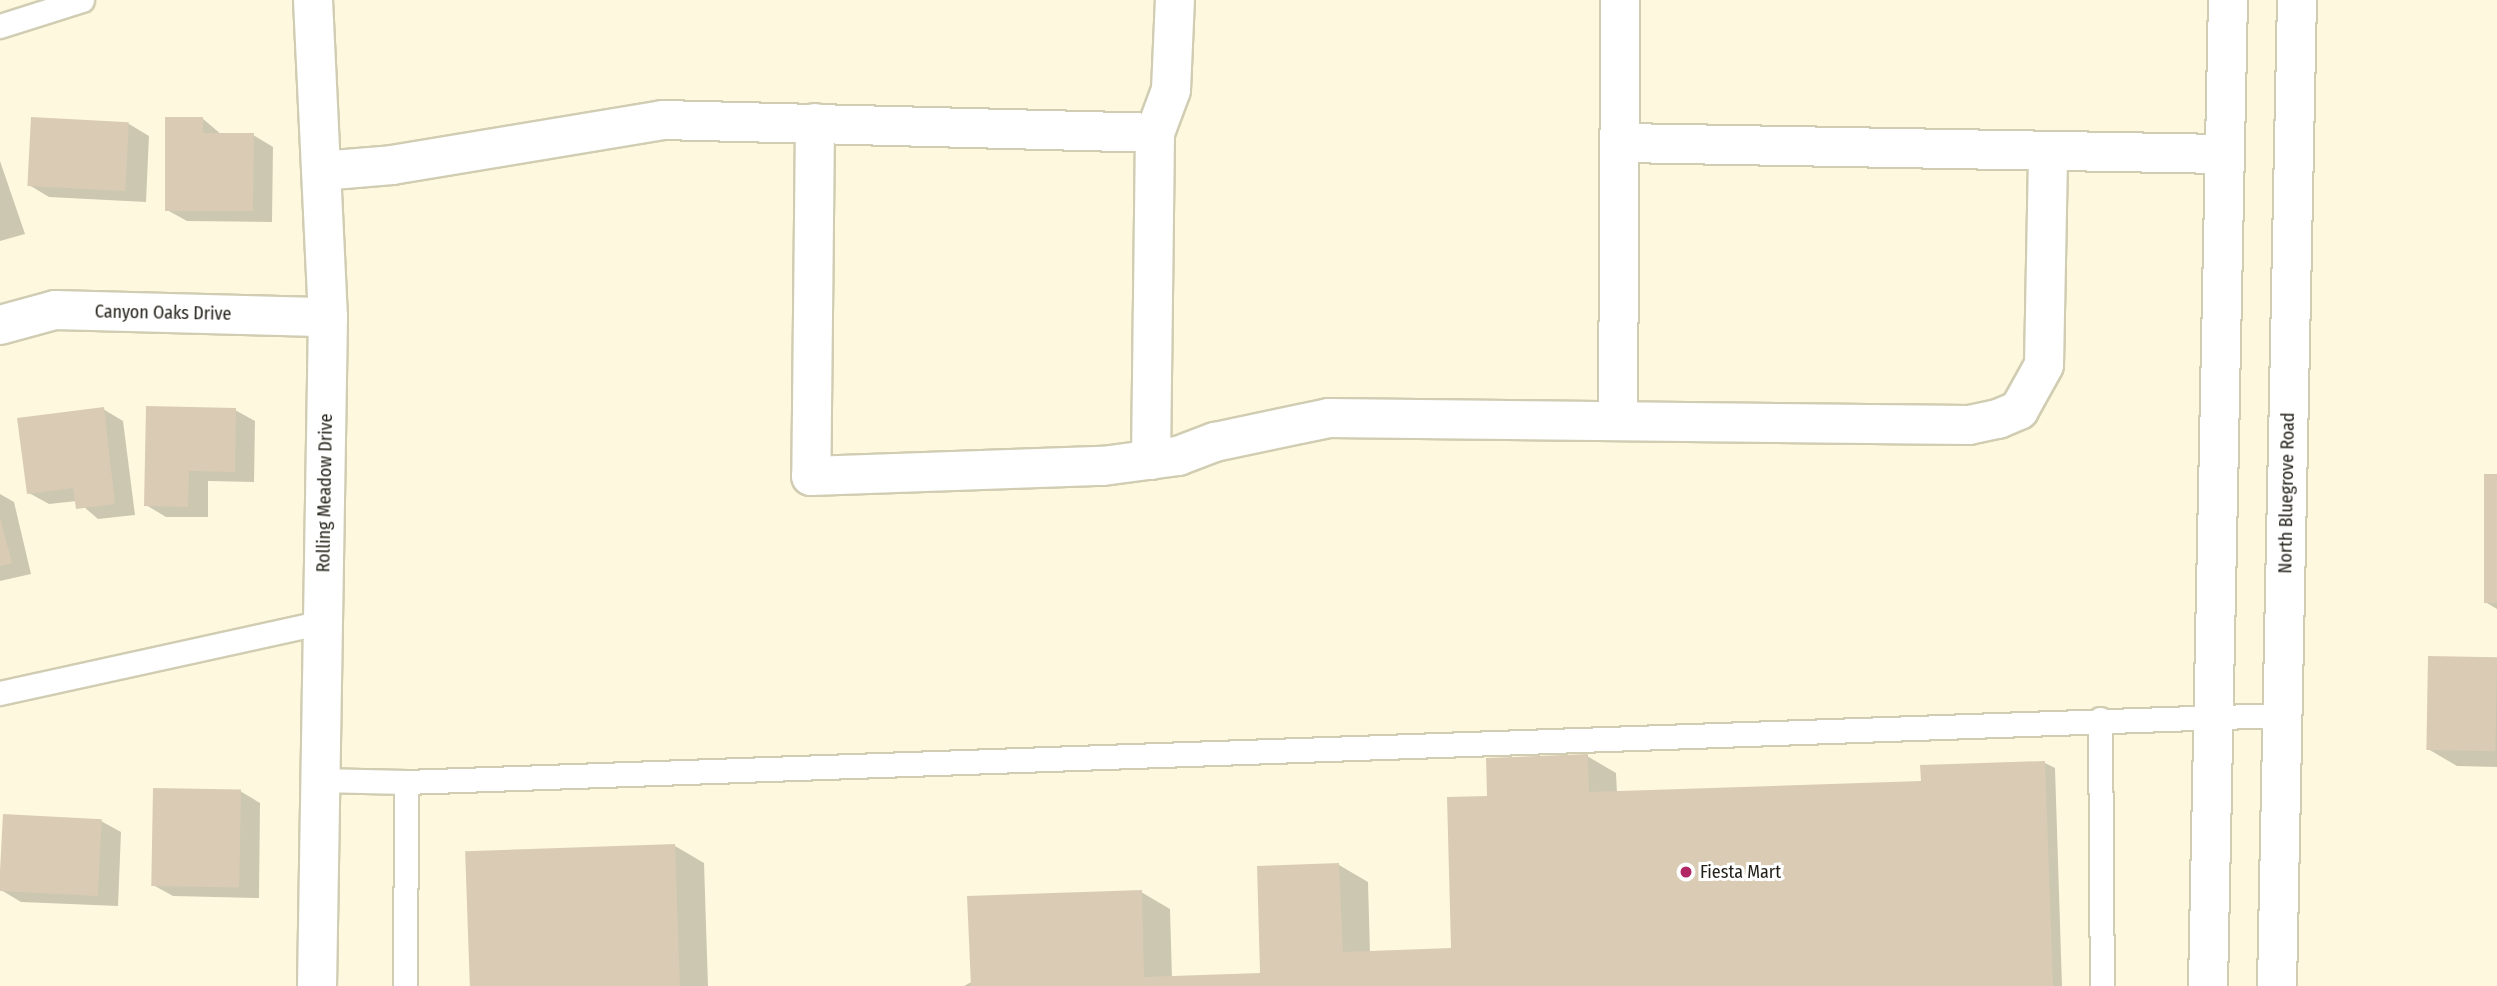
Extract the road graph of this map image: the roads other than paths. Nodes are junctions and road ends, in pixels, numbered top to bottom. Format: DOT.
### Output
graph roads {
  1 [pos="82,0"];
  2 [pos="313,0"];
  3 [pos="1175,0"];
  4 [pos="1620,0"];
  5 [pos="2228,0"];
  6 [pos="2297,0"];
  7 [pos="0,26"];
  8 [pos="815,123"];
  9 [pos="1155,133"];
  10 [pos="1623,143"];
  11 [pos="2048,151"];
  12 [pos="2225,154"];
  13 [pos="321,171"];
  14 [pos="328,317"];
  15 [pos="0,325"];
  16 [pos="1618,421"];
  17 [pos="1151,460"];
  18 [pos="323,622"];
  19 [pos="0,693"];
  20 [pos="2282,715"];
  21 [pos="2213,717"];
  22 [pos="2099,719"];
  23 [pos="320,780"];
  24 [pos="406,782"];
  25 [pos="317,986"];
  26 [pos="405,986"];
  27 [pos="2102,986"];
  28 [pos="2208,986"];
  29 [pos="2277,986"];
  1 -- 7 [label="lane"];
  2 -- 13 [label="street, Rolling Meadow Drive"];
  3 -- 9 [label="street"];
  4 -- 10 [label="street"];
  5 -- 12 [label="street"];
  6 -- 20 [label="street, North Bluegrove Road"];
  8 -- 9 [label="street"];
  8 -- 13 [label="street"];
  8 -- 17 [label="street"];
  9 -- 17 [label="street"];
  10 -- 11 [label="street"];
  10 -- 16 [label="street"];
  11 -- 12 [label="street"];
  11 -- 16 [label="street"];
  12 -- 21 [label="street"];
  13 -- 14 [label="street, Rolling Meadow Drive"];
  14 -- 15 [label="street, Canyon Oaks Drive"];
  14 -- 18 [label="street, Rolling Meadow Drive"];
  16 -- 17 [label="street"];
  18 -- 19 [label="lane"];
  18 -- 23 [label="street, Rolling Meadow Drive"];
  20 -- 21 [label="lane"];
  20 -- 29 [label="street, North Bluegrove Road"];
  21 -- 22 [label="lane"];
  21 -- 28 [label="street"];
  22 -- 24 [label="lane"];
  22 -- 27 [label="lane"];
  23 -- 24 [label="lane"];
  23 -- 25 [label="street, Rolling Meadow Drive"];
  24 -- 26 [label="lane"];
}
